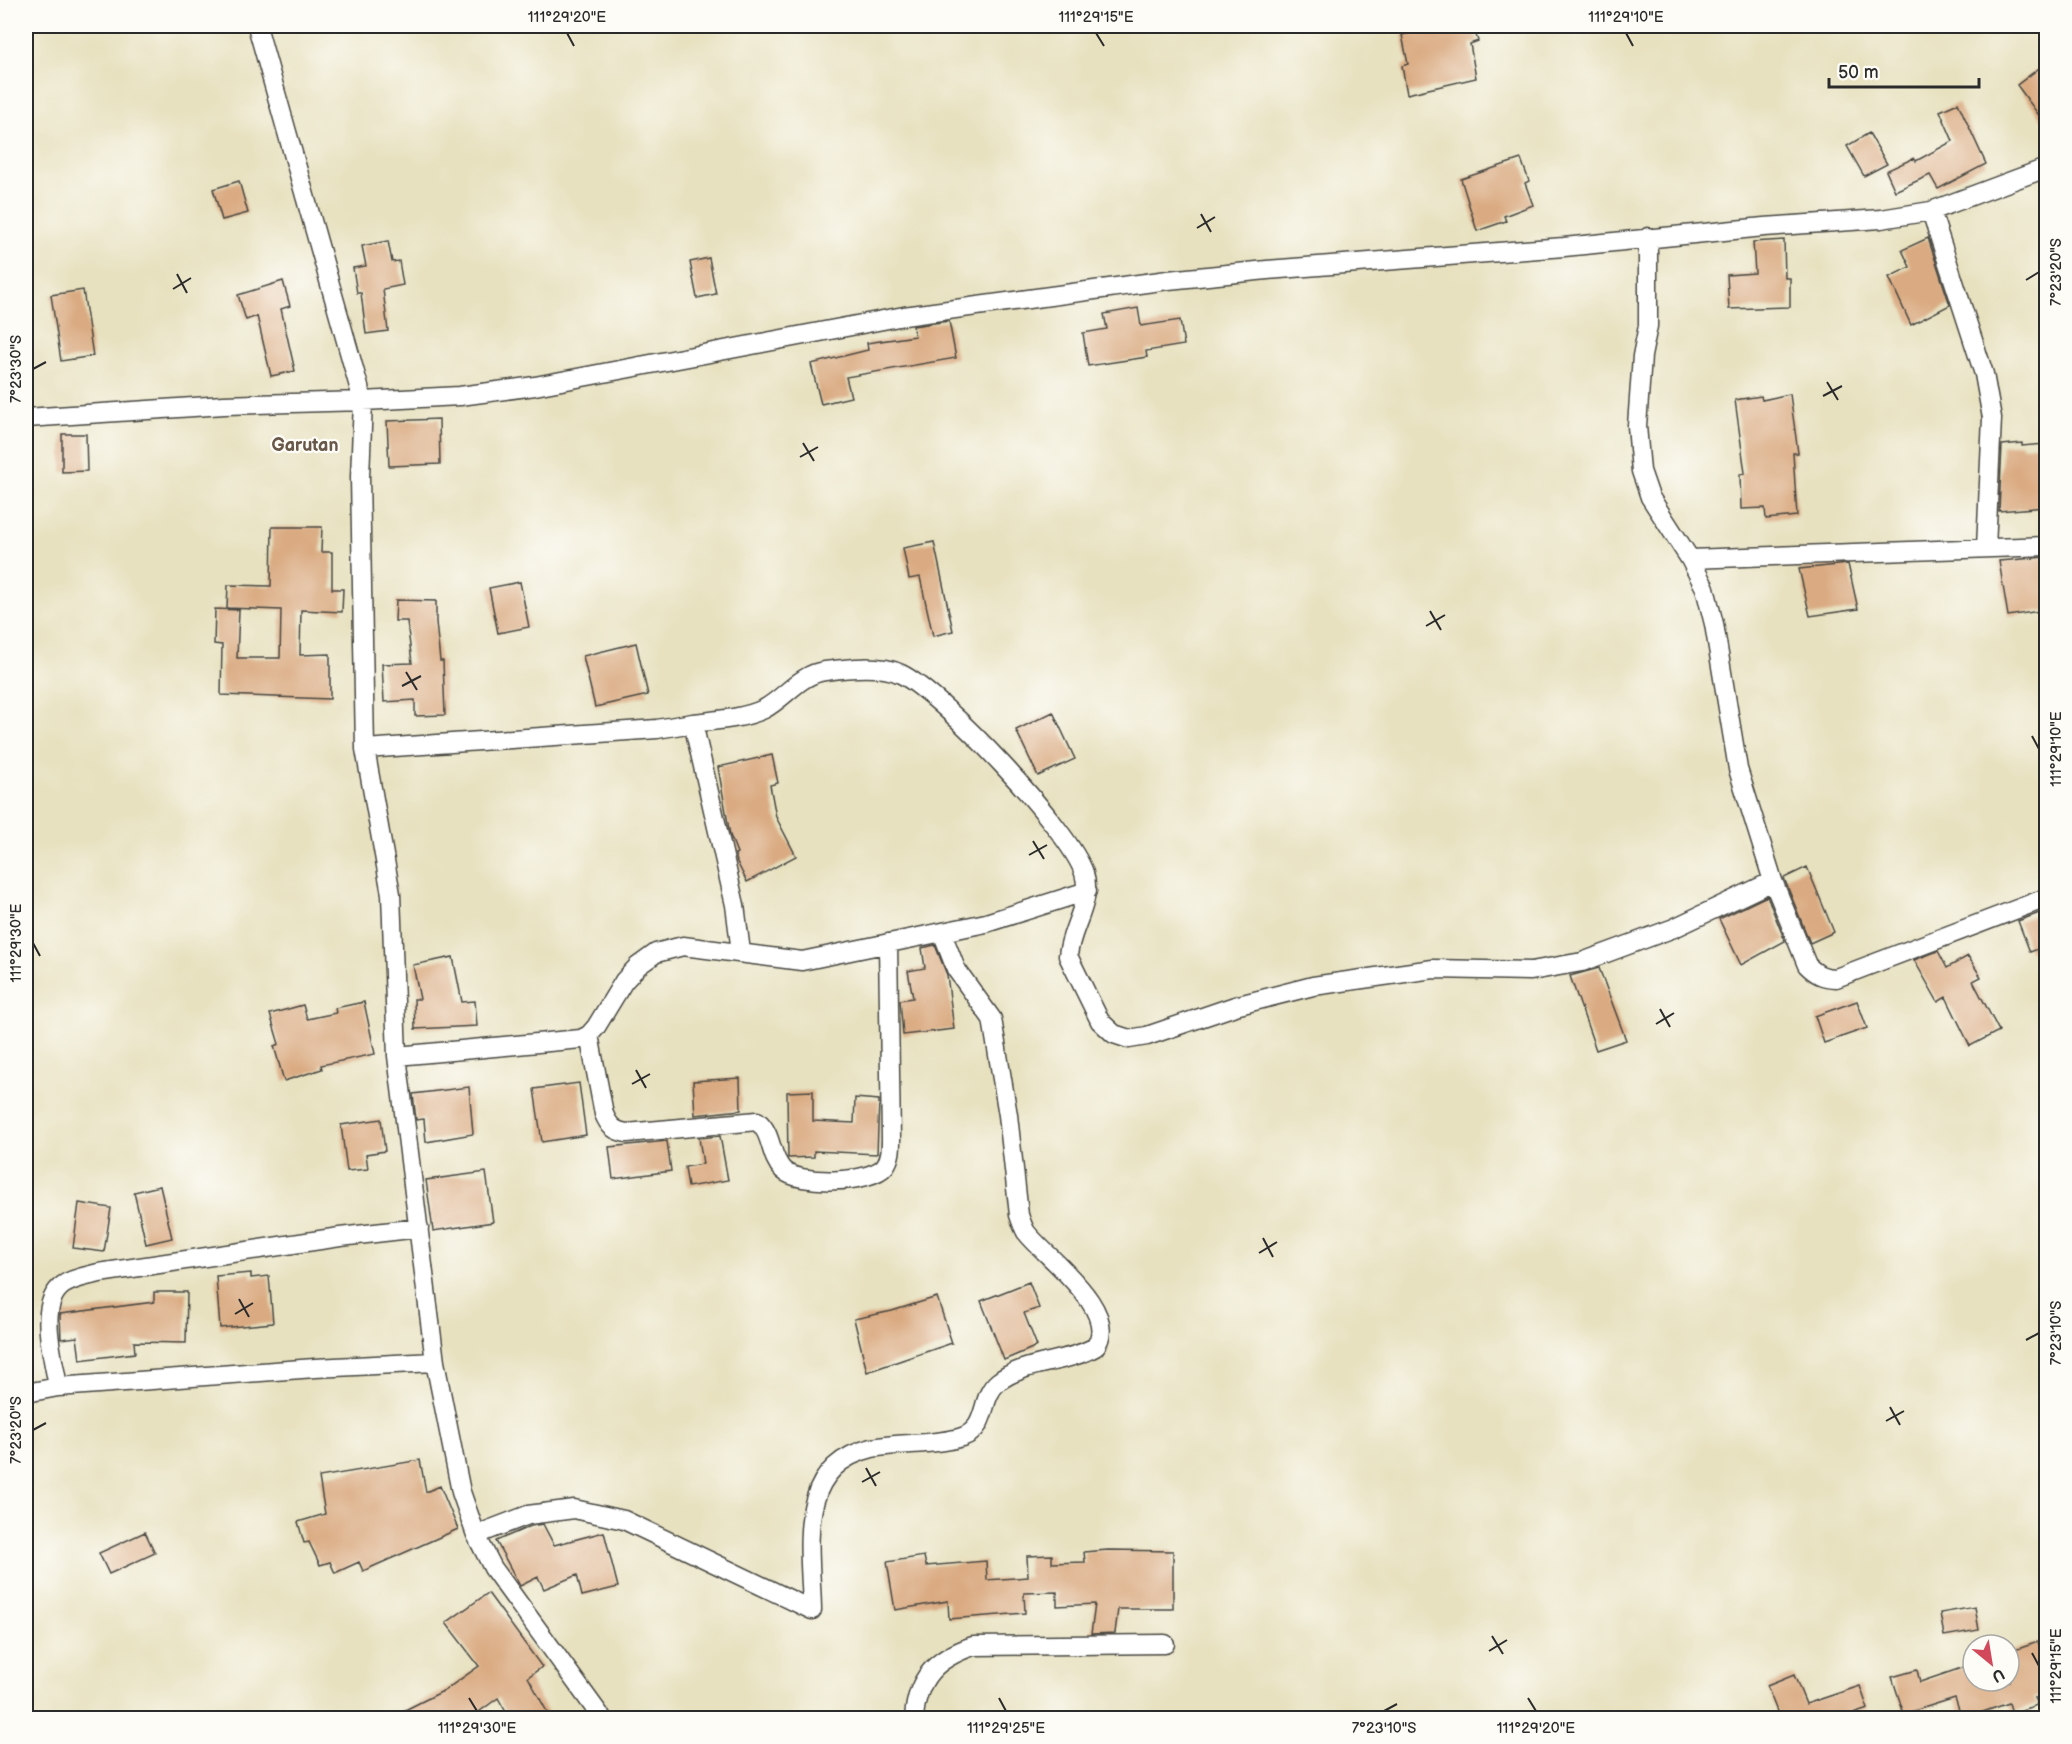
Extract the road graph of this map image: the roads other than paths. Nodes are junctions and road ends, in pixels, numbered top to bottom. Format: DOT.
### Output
graph roads {
  1 [pos="257,26"];
  2 [pos="2046,168"];
  3 [pos="1930,211"];
  4 [pos="1648,237"];
  5 [pos="363,402"];
  6 [pos="26,418"];
  7 [pos="2046,546"];
  8 [pos="1986,548"];
  9 [pos="1690,559"];
  10 [pos="693,723"];
  11 [pos="365,749"];
  12 [pos="1773,880"];
  13 [pos="1087,891"];
  14 [pos="2046,898"];
  15 [pos="942,933"];
  16 [pos="888,943"];
  17 [pos="741,952"];
  18 [pos="589,1035"];
  19 [pos="397,1056"];
  20 [pos="419,1228"];
  21 [pos="435,1362"];
  22 [pos="58,1387"];
  23 [pos="26,1393"];
  24 [pos="476,1535"];
  25 [pos="1165,1644"];
  26 [pos="602,1719"];
  27 [pos="914,1719"];
  1 -- 5 [label="street"];
  2 -- 3 [label="street"];
  3 -- 4 [label="street"];
  3 -- 8 [label="street"];
  4 -- 5 [label="street"];
  4 -- 9 [label="street"];
  5 -- 6 [label="street"];
  5 -- 11 [label="street"];
  7 -- 8 [label="street"];
  8 -- 9 [label="street"];
  9 -- 12 [label="street"];
  10 -- 11 [label="street"];
  10 -- 13 [label="street"];
  10 -- 17 [label="street"];
  11 -- 19 [label="street"];
  12 -- 13 [label="street"];
  12 -- 14 [label="street"];
  13 -- 15 [label="street"];
  15 -- 16 [label="street"];
  15 -- 24 [label="street"];
  16 -- 17 [label="street"];
  16 -- 18 [label="street"];
  17 -- 18 [label="street"];
  18 -- 19 [label="street"];
  19 -- 20 [label="street"];
  20 -- 21 [label="street"];
  20 -- 22 [label="street"];
  21 -- 22 [label="street"];
  21 -- 24 [label="street"];
  22 -- 23 [label="street"];
  24 -- 26 [label="street"];
  25 -- 27 [label="street"];
}
